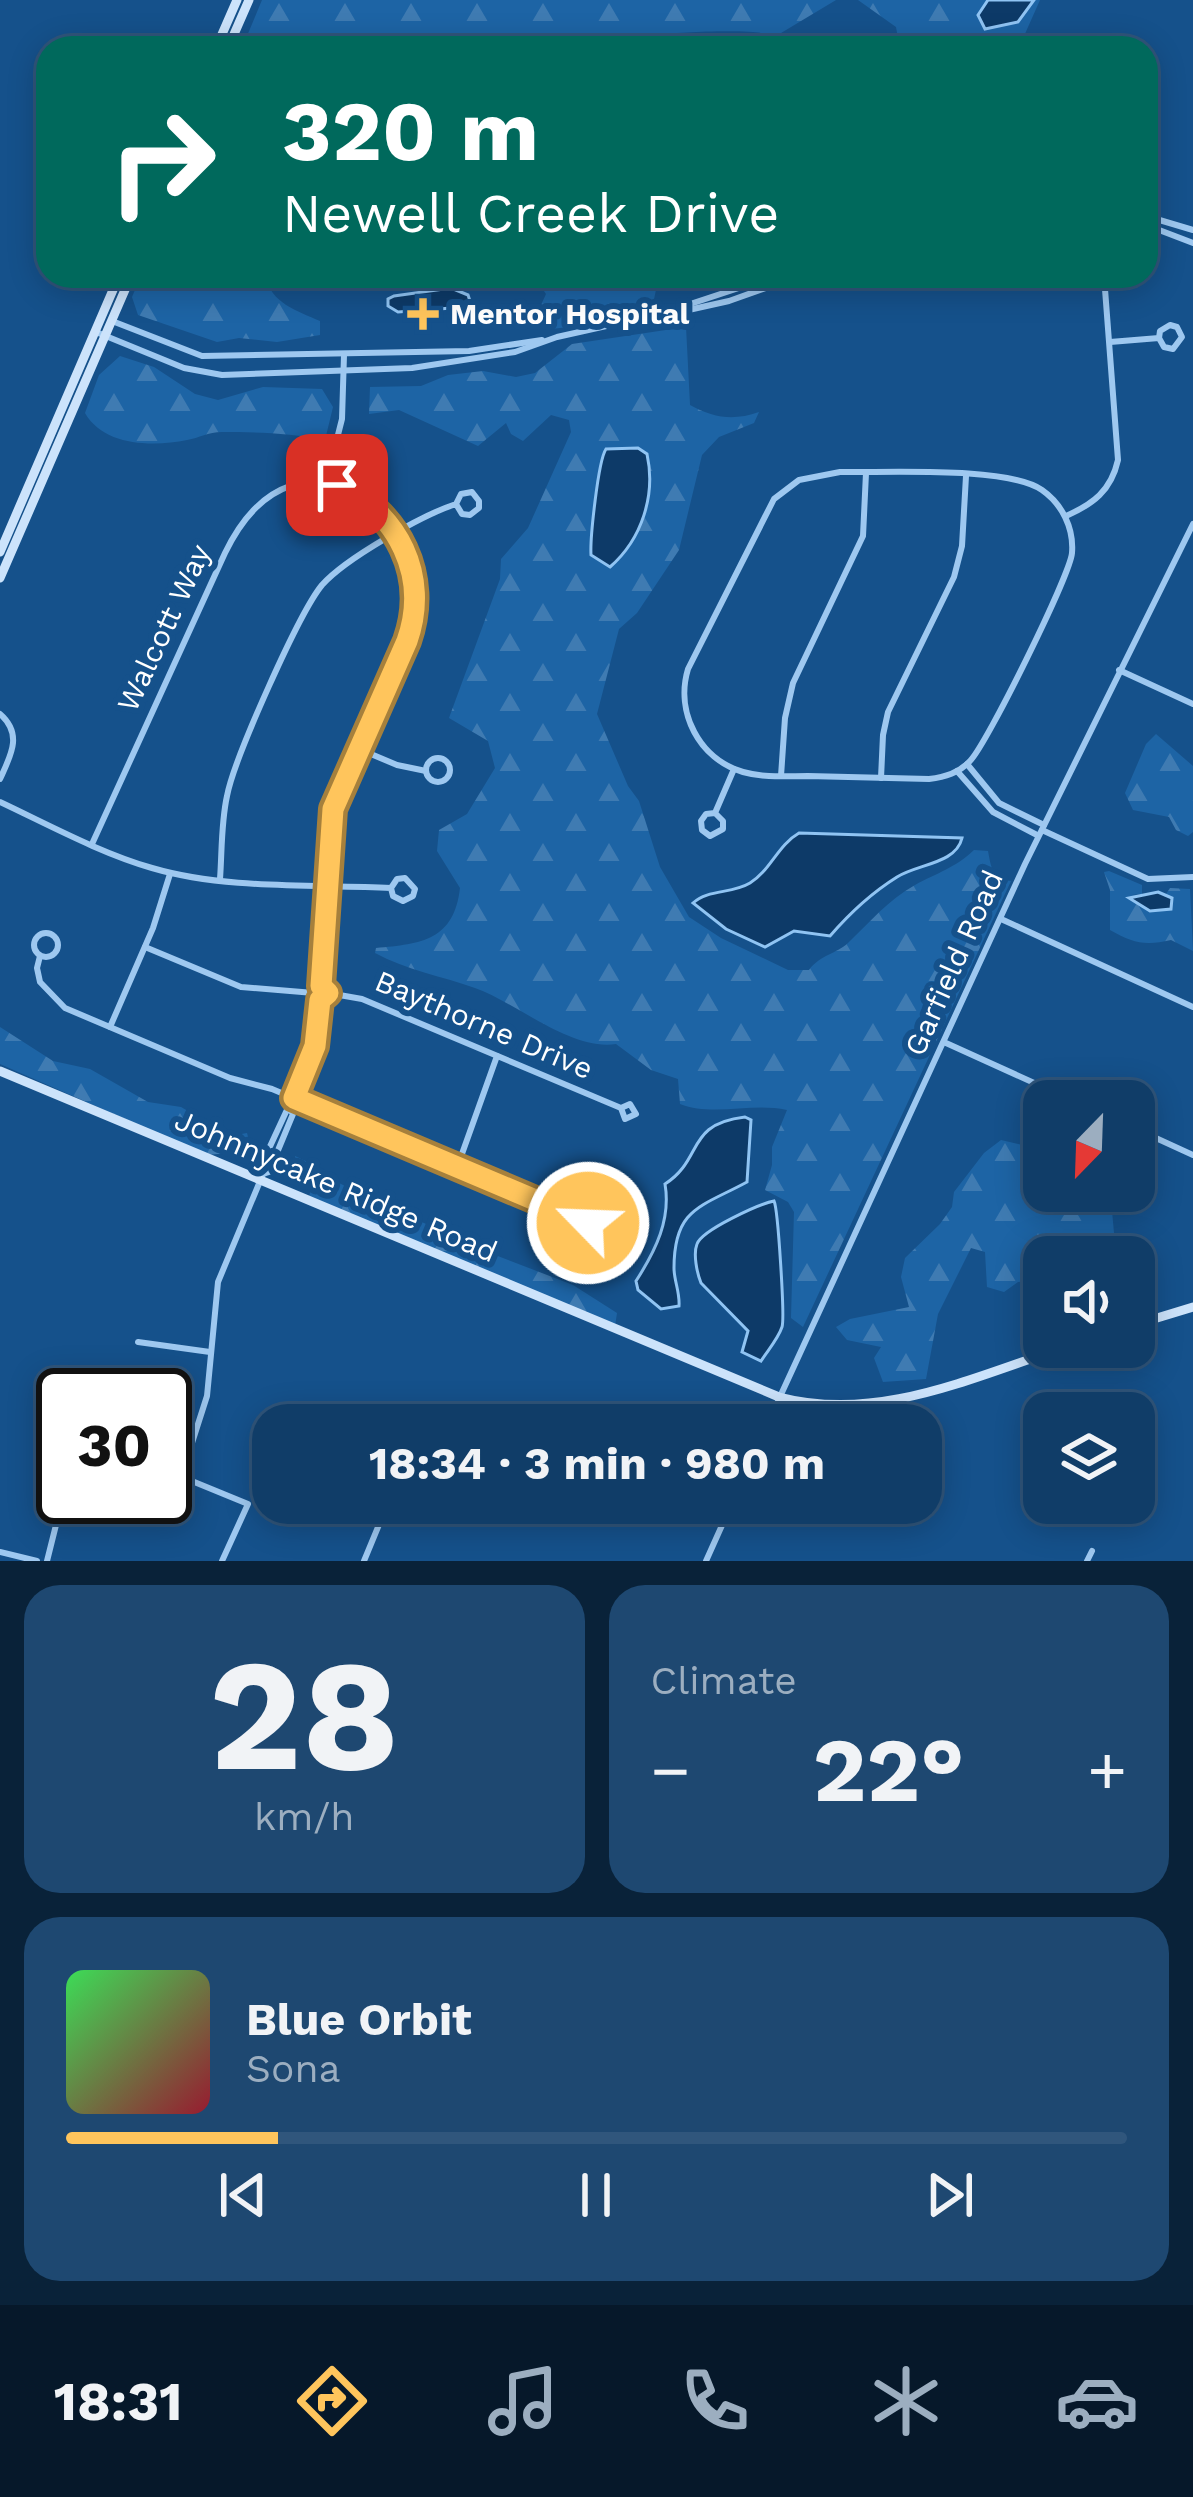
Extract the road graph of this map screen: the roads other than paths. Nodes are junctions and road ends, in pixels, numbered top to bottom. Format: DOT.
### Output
graph roads {
  1 [pos="237,0"];
  2 [pos="249,0"];
  3 [pos="221,36"];
  4 [pos="233,36"];
  5 [pos="1158,220"];
  6 [pos="1158,230"];
  7 [pos="1193,230"];
  8 [pos="1193,243"];
  9 [pos="116,288"];
  10 [pos="124,288"];
  11 [pos="739,288"];
  12 [pos="762,288"];
  13 [pos="1105,288"];
  14 [pos="660,314"];
  15 [pos="107,319"];
  16 [pos="101,334"];
  17 [pos="1159,338"];
  18 [pos="545,340"];
  19 [pos="1109,342"];
  20 [pos="344,355"];
  21 [pos="344,370"];
  22 [pos="80,385"];
  23 [pos="866,473"];
  24 [pos="966,476"];
  25 [pos="326,482"];
  26 [pos="456,504"];
  27 [pos="1066,516"];
  28 [pos="1192,530"];
  29 [pos="397,534"];
  30 [pos="0,552"];
  31 [pos="0,578"];
  32 [pos="1119,670"];
  33 [pos="1193,704"];
  34 [pos="0,714"];
  35 [pos="359,749"];
  36 [pos="962,768"];
  37 [pos="734,769"];
  38 [pos="426,771"];
  39 [pos="781,776"];
  40 [pos="0,778"];
  41 [pos="881,778"];
  42 [pos="0,802"];
  43 [pos="715,813"];
  44 [pos="1042,830"];
  45 [pos="92,844"];
  46 [pos="171,872"];
  47 [pos="1193,877"];
  48 [pos="220,879"];
  49 [pos="327,885"];
  50 [pos="391,888"];
  51 [pos="1001,919"];
  52 [pos="145,947"];
  53 [pos="40,956"];
  54 [pos="321,993"];
  55 [pos="1193,1007"];
  56 [pos="110,1027"];
  57 [pos="945,1042"];
  58 [pos="496,1056"];
  59 [pos="0,1070"];
  60 [pos="1028,1080"];
  61 [pos="294,1098"];
  62 [pos="620,1108"];
  63 [pos="1155,1138"];
  64 [pos="1193,1155"];
  65 [pos="457,1167"];
  66 [pos="261,1178"];
  67 [pos="573,1216"];
  68 [pos="1193,1306"];
  69 [pos="1155,1318"];
  70 [pos="138,1342"];
  71 [pos="210,1352"];
  72 [pos="1023,1360"];
  73 [pos="779,1397"];
  74 [pos="776,1404"];
  75 [pos="192,1443"];
  76 [pos="192,1479"];
  77 [pos="56,1524"];
  78 [pos="379,1524"];
  79 [pos="723,1524"];
  80 [pos="1092,1551"];
  81 [pos="0,1552"];
  82 [pos="37,1561"];
  83 [pos="47,1561"];
  84 [pos="222,1561"];
  85 [pos="364,1561"];
  86 [pos="706,1561"];
  87 [pos="1087,1561"];
  1 -- 3 [label="main road"];
  2 -- 4 [label="main road"];
  5 -- 7 [label="street"];
  6 -- 8 [label="street"];
  9 -- 15 [label="main road"];
  10 -- 15 [label="main road"];
  11 -- 14 [label="street"];
  12 -- 14 [label="street"];
  13 -- 19 [label="street"];
  14 -- 18 [label="street"];
  15 -- 16 [label="main road"];
  15 -- 20 [label="street"];
  16 -- 21 [label="street"];
  16 -- 22 [label="main road"];
  17 -- 19 [label="street"];
  18 -- 20 [label="street"];
  18 -- 21 [label="street"];
  19 -- 27 [label="street"];
  20 -- 21 [label="street"];
  21 -- 25 [label="street"];
  22 -- 30 [label="main road"];
  22 -- 31 [label="main road"];
  23 -- 24 [label="street"];
  23 -- 37 [label="street"];
  23 -- 39 [label="street"];
  24 -- 27 [label="street"];
  24 -- 41 [label="street"];
  25 -- 29 [label="street"];
  25 -- 45 [label="street, Walcott Way"];
  26 -- 29 [label="street"];
  27 -- 36 [label="street"];
  28 -- 32 [label="street, Garfield Road"];
  29 -- 35 [label="street"];
  29 -- 48 [label="street"];
  32 -- 33 [label="street"];
  32 -- 44 [label="street, Garfield Road"];
  34 -- 40 [label="street"];
  35 -- 38 [label="street"];
  35 -- 49 [label="street"];
  36 -- 41 [label="street"];
  36 -- 44 [label="street"];
  37 -- 39 [label="street"];
  37 -- 43 [label="street"];
  39 -- 41 [label="street"];
  42 -- 45 [label="street"];
  44 -- 47 [label="street"];
  44 -- 51 [label="street, Garfield Road"];
  45 -- 46 [label="street"];
  46 -- 48 [label="street"];
  46 -- 52 [label="street"];
  48 -- 49 [label="street"];
  49 -- 50 [label="street"];
  49 -- 54 [label="street"];
  51 -- 55 [label="street"];
  51 -- 57 [label="street, Garfield Road"];
  52 -- 54 [label="street, Baythorne Drive"];
  52 -- 56 [label="street"];
  53 -- 53 [label="street"];
  53 -- 56 [label="street"];
  54 -- 58 [label="street, Baythorne Drive"];
  54 -- 61 [label="street"];
  56 -- 61 [label="street"];
  57 -- 60 [label="street"];
  57 -- 73 [label="street, Garfield Road"];
  58 -- 62 [label="street, Baythorne Drive"];
  58 -- 65 [label="street"];
  59 -- 66 [label="main road, Johnnycake Ridge Road"];
  61 -- 65 [label="street"];
  61 -- 66 [label="street"];
  63 -- 64 [label="street"];
  65 -- 67 [label="street"];
  66 -- 71 [label="street"];
  66 -- 73 [label="main road, Johnnycake Ridge Road"];
  68 -- 69 [label="main road"];
  70 -- 71 [label="street"];
  71 -- 75 [label="street"];
  72 -- 73 [label="main road, Johnnycake Ridge Road"];
  73 -- 74 [label="street, Garfield Road"];
  76 -- 84 [label="street"];
  77 -- 83 [label="street"];
  78 -- 85 [label="street"];
  79 -- 86 [label="street"];
  80 -- 87 [label="street"];
  81 -- 82 [label="street"];
}
